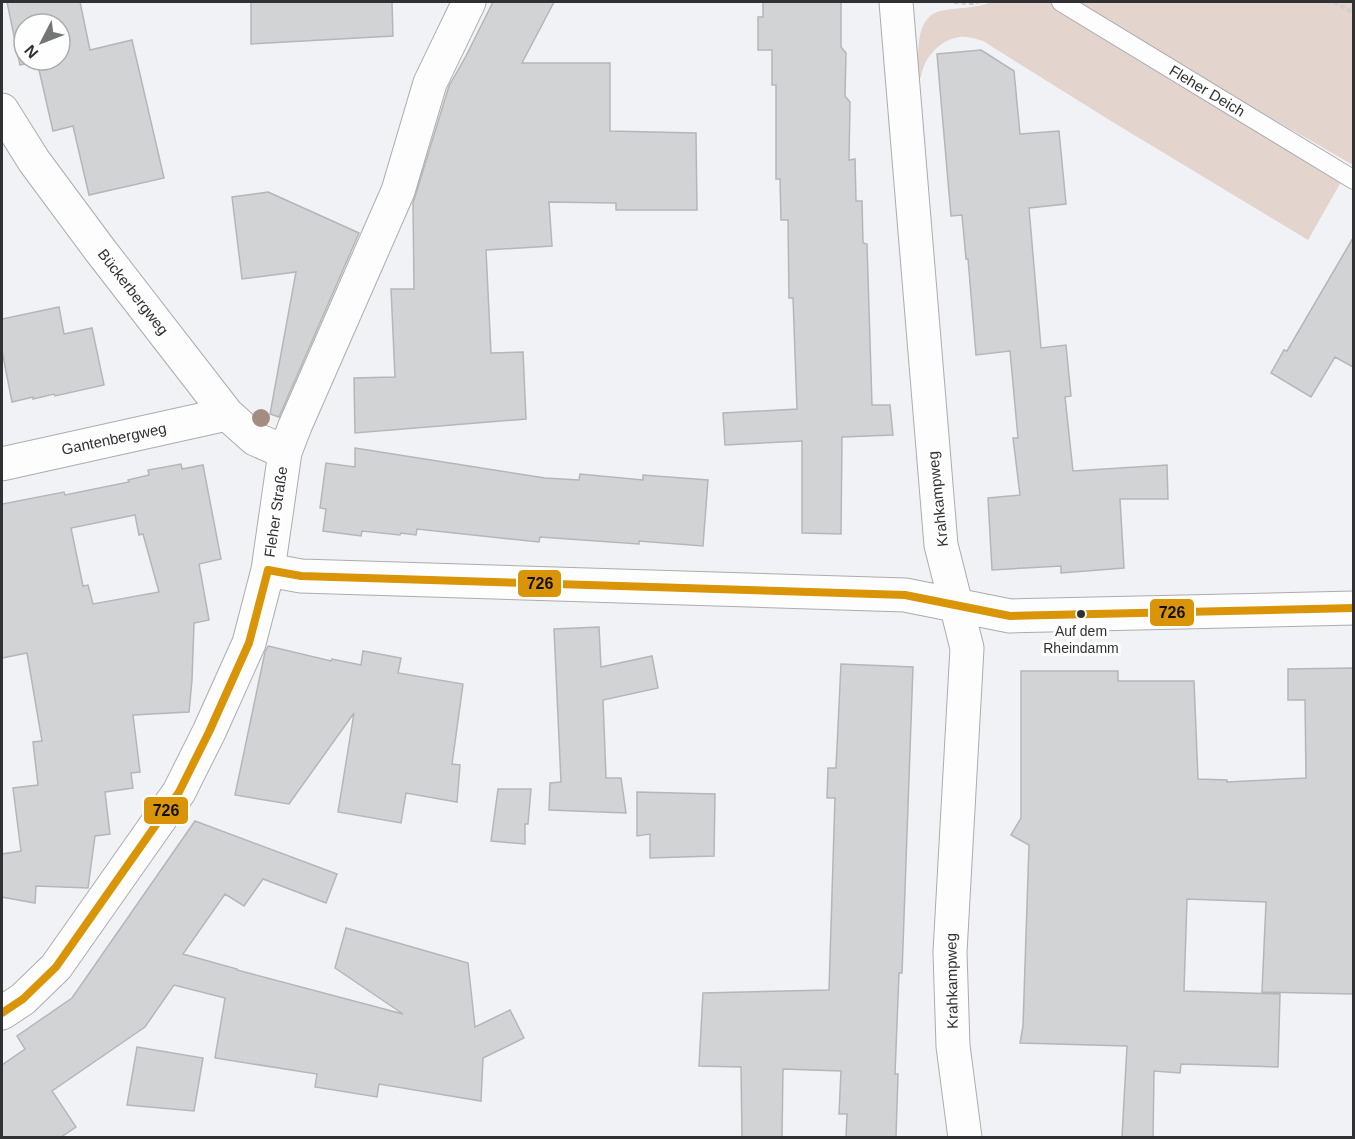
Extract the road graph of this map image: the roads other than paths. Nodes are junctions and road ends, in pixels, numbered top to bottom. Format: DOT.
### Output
graph roads {
  1 [pos="469,2"];
  2 [pos="896,2"];
  3 [pos="1061,2"];
  4 [pos="2,110"];
  5 [pos="1353,180"];
  6 [pos="227,414"];
  7 [pos="285,452"];
  8 [pos="2,464"];
  9 [pos="268,570"];
  10 [pos="957,606"];
  11 [pos="1353,608"];
  12 [pos="2,1013"];
  13 [pos="965,1137"];
  1 -- 7 [label="street, Fleher Straße"];
  2 -- 10 [label="street, Krahkampweg"];
  3 -- 5 [label="lane, Fleher Deich"];
  4 -- 6 [label="street, Bückerbergweg"];
  6 -- 7 [label="street, Bückerbergweg"];
  6 -- 8 [label="street, Gantenbergweg"];
  7 -- 9 [label="street, Fleher Straße"];
  9 -- 10 [label="street"];
  9 -- 12 [label="street, Fleher Straße"];
  10 -- 11 [label="street"];
  10 -- 13 [label="street, Krahkampweg"];
}
